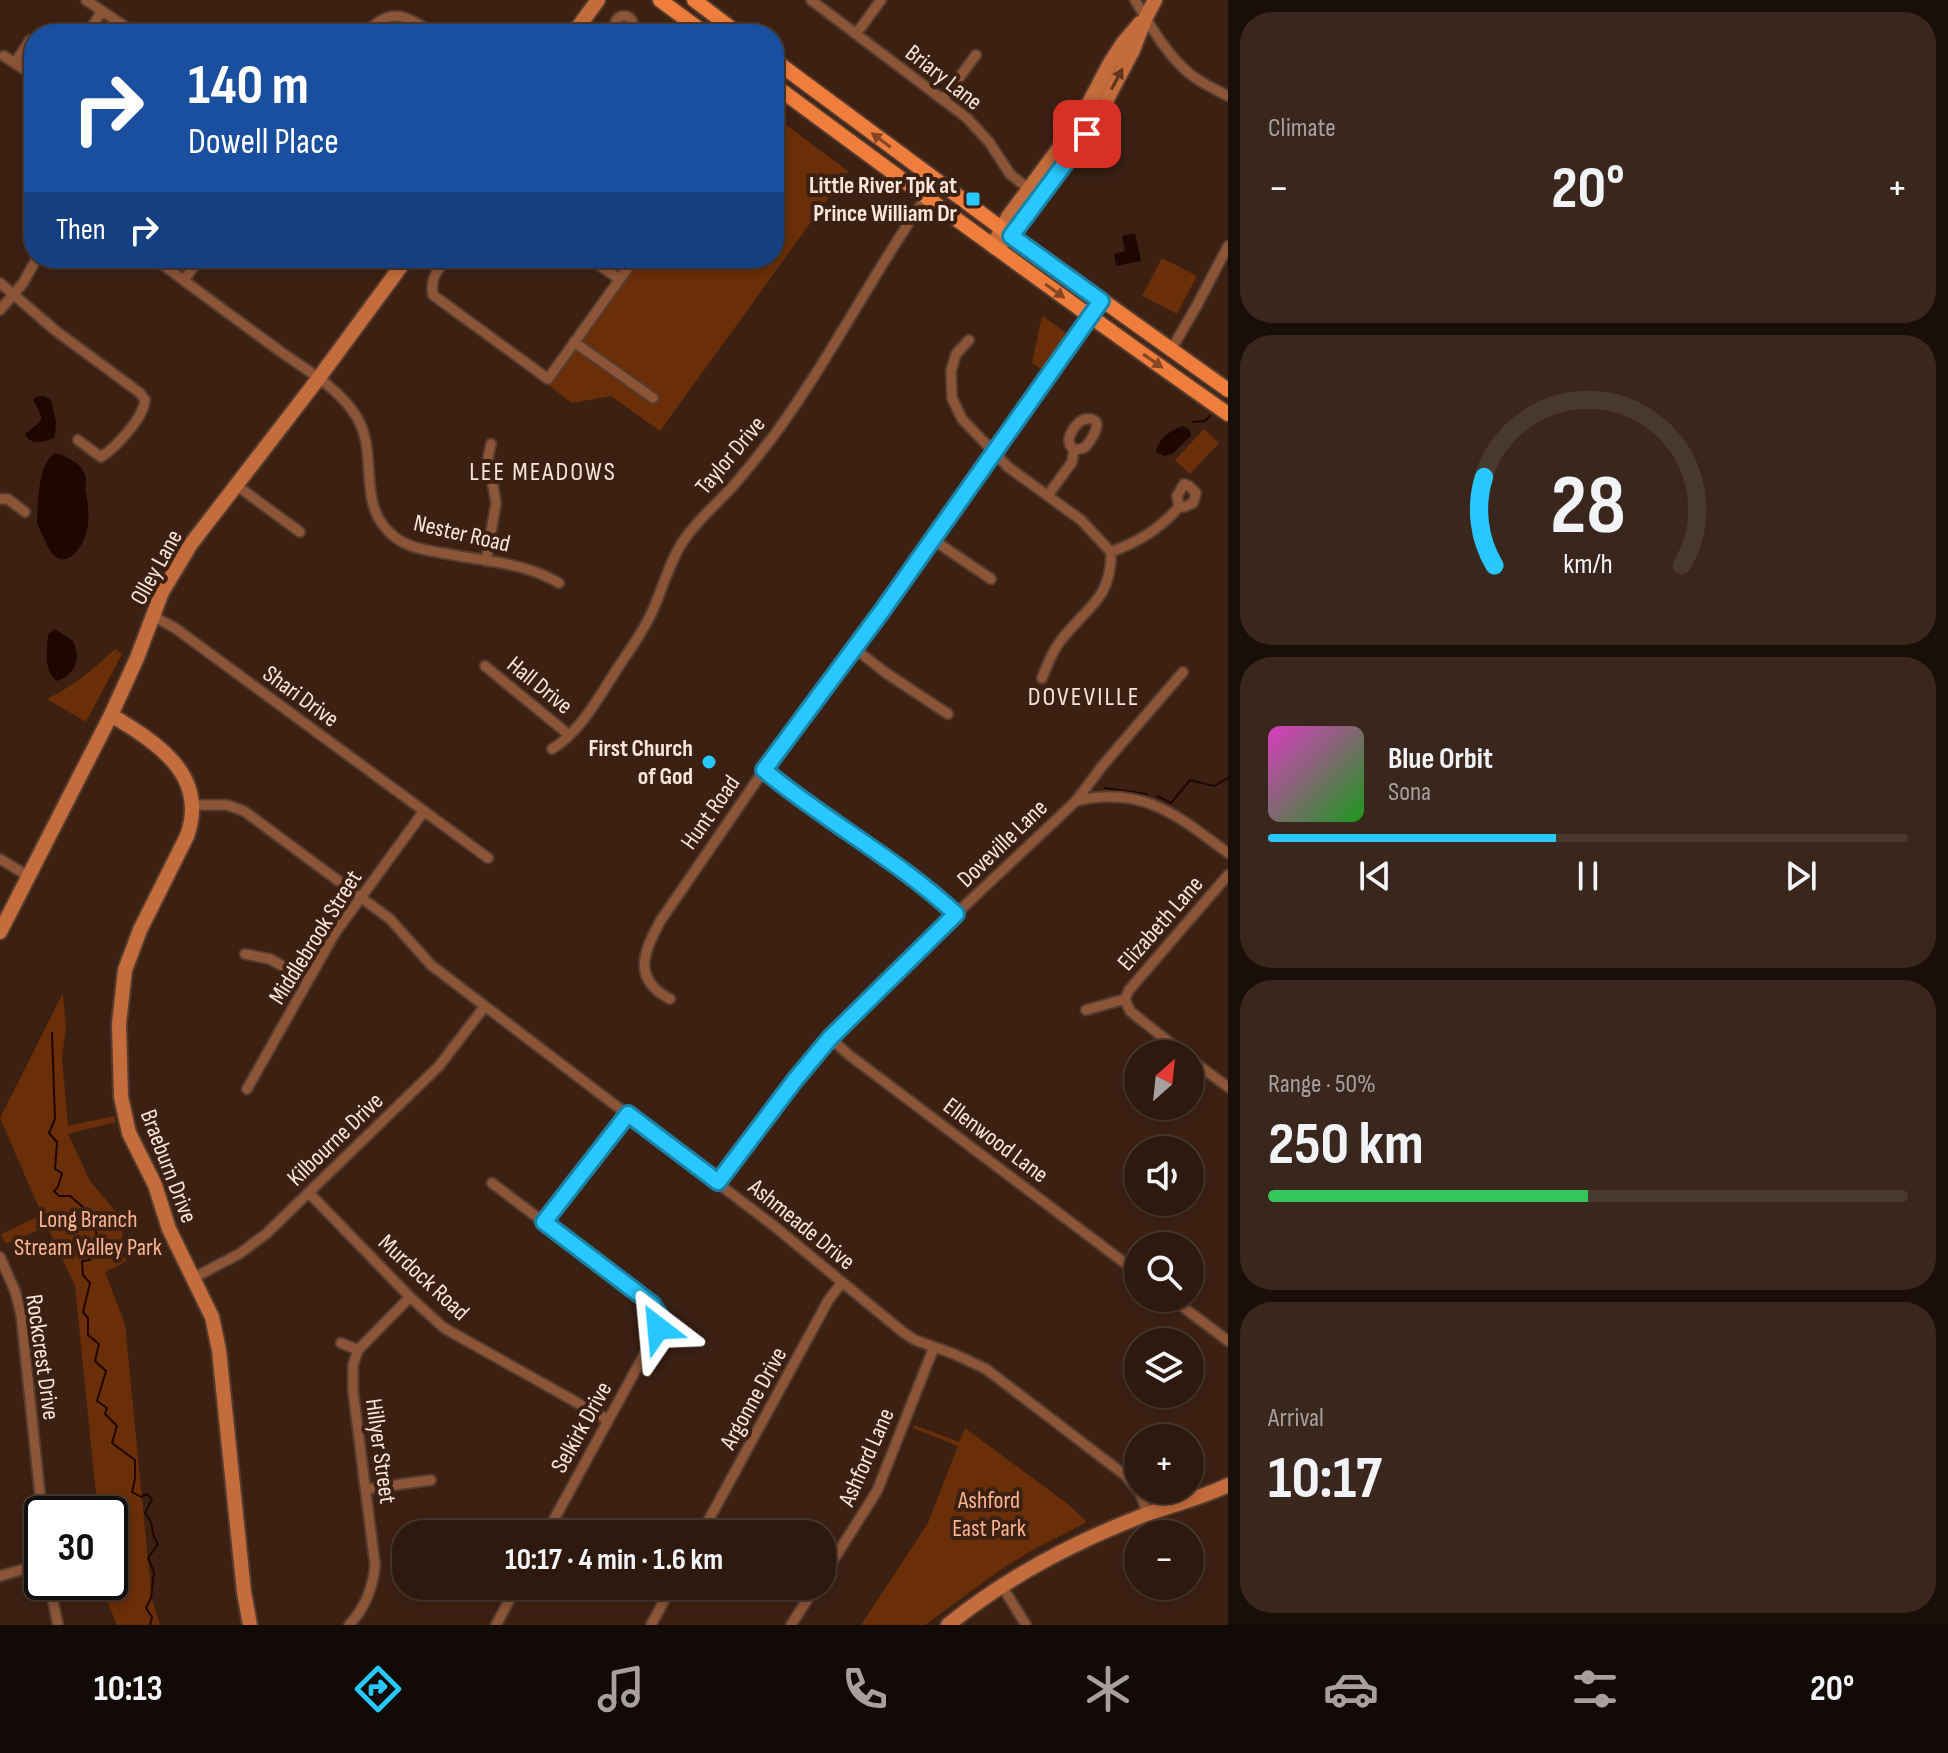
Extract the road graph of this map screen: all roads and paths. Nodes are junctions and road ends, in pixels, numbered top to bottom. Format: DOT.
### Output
graph roads {
  1 [pos="86,0"];
  2 [pos="598,0"];
  3 [pos="660,0"];
  4 [pos="694,0"];
  5 [pos="811,0"];
  6 [pos="881,0"];
  7 [pos="1135,0"];
  8 [pos="1155,0"];
  9 [pos="102,11"];
  10 [pos="1146,17"];
  11 [pos="94,24"];
  12 [pos="121,24"];
  13 [pos="375,24"];
  14 [pos="417,24"];
  15 [pos="580,24"];
  16 [pos="692,24"];
  17 [pos="726,24"];
  18 [pos="856,34"];
  19 [pos="24,49"];
  20 [pos="976,55"];
  21 [pos="4,56"];
  22 [pos="15,63"];
  23 [pos="784,67"];
  24 [pos="24,69"];
  25 [pos="784,92"];
  26 [pos="1228,96"];
  27 [pos="943,99"];
  28 [pos="937,182"];
  29 [pos="1035,193"];
  30 [pos="925,198"];
  31 [pos="1006,232"];
  32 [pos="1228,246"];
  33 [pos="994,247"];
  34 [pos="31,268"];
  35 [pos="168,268"];
  36 [pos="193,268"];
  37 [pos="400,268"];
  38 [pos="440,268"];
  39 [pos="603,268"];
  40 [pos="627,268"];
  41 [pos="619,279"];
  42 [pos="184,280"];
  43 [pos="0,283"];
  44 [pos="13,295"];
  45 [pos="1101,301"];
  46 [pos="0,310"];
  47 [pos="1089,317"];
  48 [pos="969,340"];
  49 [pos="574,342"];
  50 [pos="1171,350"];
  51 [pos="318,379"];
  52 [pos="1228,390"];
  53 [pos="653,398"];
  54 [pos="1228,414"];
  55 [pos="78,440"];
  56 [pos="491,444"];
  57 [pos="1074,450"];
  58 [pos="995,452"];
  59 [pos="236,485"];
  60 [pos="1048,495"];
  61 [pos="0,499"];
  62 [pos="1179,507"];
  63 [pos="25,512"];
  64 [pos="300,532"];
  65 [pos="932,539"];
  66 [pos="1111,552"];
  67 [pos="486,561"];
  68 [pos="991,579"];
  69 [pos="559,583"];
  70 [pos="153,616"];
  71 [pos="854,648"];
  72 [pos="485,666"];
  73 [pos="1183,672"];
  74 [pos="1042,678"];
  75 [pos="948,714"];
  76 [pos="111,715"];
  77 [pos="569,735"];
  78 [pos="552,749"];
  79 [pos="764,770"];
  80 [pos="1076,801"];
  81 [pos="193,805"];
  82 [pos="424,811"];
  83 [pos="1228,853"];
  84 [pos="488,858"];
  85 [pos="0,859"];
  86 [pos="1228,875"];
  87 [pos="28,876"];
  88 [pos="361,896"];
  89 [pos="956,914"];
  90 [pos="0,932"];
  91 [pos="245,954"];
  92 [pos="308,980"];
  93 [pos="670,999"];
  94 [pos="1125,999"];
  95 [pos="485,1006"];
  96 [pos="1086,1010"];
  97 [pos="830,1038"];
  98 [pos="1166,1040"];
  99 [pos="1204,1069"];
  100 [pos="1228,1087"];
  101 [pos="247,1089"];
  102 [pos="628,1114"];
  103 [pos="718,1182"];
  104 [pos="492,1183"];
  105 [pos="309,1193"];
  106 [pos="544,1222"];
  107 [pos="0,1257"];
  108 [pos="1124,1262"];
  109 [pos="193,1278"];
  110 [pos="842,1282"];
  111 [pos="410,1297"];
  112 [pos="1190,1312"];
  113 [pos="1228,1341"];
  114 [pos="341,1343"];
  115 [pos="934,1347"];
  116 [pos="358,1350"];
  117 [pos="608,1420"];
  118 [pos="431,1480"];
  119 [pos="1228,1485"];
  120 [pos="367,1489"];
  121 [pos="40,1496"];
  122 [pos="1148,1514"];
  123 [pos="554,1520"];
  124 [pos="709,1520"];
  125 [pos="836,1556"];
  126 [pos="24,1569"];
  127 [pos="0,1576"];
  128 [pos="1002,1586"];
  129 [pos="53,1600"];
  130 [pos="509,1600"];
  131 [pos="664,1600"];
  132 [pos="807,1600"];
  133 [pos="58,1625"];
  134 [pos="250,1625"];
  135 [pos="349,1625"];
  136 [pos="496,1625"];
  137 [pos="651,1625"];
  138 [pos="791,1625"];
  139 [pos="948,1625"];
  140 [pos="1026,1625"];
  1 -- 9 [label="street"];
  2 -- 15 [label="street"];
  3 -- 16 [label="main road"];
  4 -- 17 [label="main road"];
  5 -- 18 [label="street, Briary Lane"];
  6 -- 18 [label="street"];
  7 -- 10 [label="street"];
  8 -- 10 [label="street"];
  9 -- 11 [label="street"];
  9 -- 12 [label="street"];
  10 -- 26 [label="street"];
  10 -- 29 [label="street"];
  13 -- 14 [label="street"];
  18 -- 27 [label="street, Briary Lane"];
  19 -- 22 [label="street"];
  20 -- 27 [label="street"];
  21 -- 22 [label="street"];
  22 -- 24 [label="street"];
  28 -- 23 [label="main road, one-way"];
  25 -- 30 [label="main road"];
  27 -- 29 [label="street, Briary Lane"];
  28 -- 30 [label="street, Taylor Drive"];
  28 -- 31 [label="main road"];
  29 -- 31 [label="street"];
  30 -- 33 [label="main road"];
  30 -- 77 [label="street, Taylor Drive"];
  31 -- 33 [label="street"];
  31 -- 45 [label="main road"];
  32 -- 50 [label="street"];
  33 -- 47 [label="main road, one-way"];
  34 -- 44 [label="street"];
  35 -- 42 [label="street, Nester Road"];
  36 -- 42 [label="street"];
  37 -- 51 [label="street, Olley Lane"];
  38 -- 49 [label="street"];
  39 -- 41 [label="street"];
  40 -- 41 [label="street"];
  41 -- 49 [label="street"];
  42 -- 51 [label="street, Nester Road"];
  43 -- 44 [label="street"];
  44 -- 46 [label="street"];
  44 -- 55 [label="street"];
  45 -- 47 [label="street, Hunt Road"];
  45 -- 50 [label="main road"];
  47 -- 54 [label="main road, one-way"];
  47 -- 58 [label="street, Hunt Road"];
  48 -- 58 [label="street"];
  49 -- 53 [label="street"];
  50 -- 52 [label="main road"];
  51 -- 59 [label="street, Olley Lane"];
  51 -- 67 [label="street, Nester Road"];
  56 -- 67 [label="street"];
  57 -- 60 [label="street"];
  58 -- 60 [label="street"];
  58 -- 65 [label="street, Hunt Road"];
  59 -- 64 [label="street"];
  59 -- 70 [label="street, Olley Lane"];
  60 -- 66 [label="street"];
  61 -- 63 [label="street"];
  62 -- 66 [label="street"];
  65 -- 68 [label="street"];
  65 -- 71 [label="street, Hunt Road"];
  66 -- 74 [label="street"];
  67 -- 69 [label="street, Nester Road"];
  70 -- 76 [label="street, Olley Lane"];
  70 -- 82 [label="street, Shari Drive"];
  71 -- 75 [label="street"];
  71 -- 79 [label="street, Hunt Road"];
  72 -- 77 [label="street, Hall Drive"];
  73 -- 80 [label="street, Doveville Lane"];
  76 -- 81 [label="street"];
  76 -- 87 [label="street, Olley Lane"];
  77 -- 78 [label="street, Taylor Drive"];
  79 -- 89 [label="street"];
  79 -- 93 [label="street, Hunt Road"];
  80 -- 83 [label="street"];
  80 -- 89 [label="street, Doveville Lane"];
  81 -- 88 [label="street, Ashmeade Drive"];
  81 -- 109 [label="street, Braeburn Drive"];
  82 -- 84 [label="street, Shari Drive"];
  82 -- 88 [label="street, Middlebrook Street"];
  85 -- 87 [label="street"];
  86 -- 94 [label="street, Elizabeth Lane"];
  87 -- 90 [label="street, Olley Lane"];
  88 -- 92 [label="street, Middlebrook Street"];
  88 -- 95 [label="street, Ashmeade Drive"];
  89 -- 97 [label="street, Doveville Lane"];
  91 -- 92 [label="street"];
  92 -- 101 [label="street, Middlebrook Street"];
  94 -- 96 [label="street, Elizabeth Lane"];
  94 -- 98 [label="street, Elizabeth Lane"];
  95 -- 102 [label="street, Ashmeade Drive"];
  95 -- 105 [label="street, Kilbourne Drive"];
  97 -- 103 [label="street, Doveville Lane"];
  97 -- 108 [label="street, Ellenwood Lane"];
  99 -- 100 [label="street"];
  102 -- 103 [label="street, Ashmeade Drive"];
  102 -- 106 [label="street"];
  103 -- 110 [label="street, Ashmeade Drive"];
  104 -- 106 [label="street, Selkirk Drive"];
  105 -- 109 [label="street, Kilbourne Drive"];
  105 -- 111 [label="street, Murdock Road"];
  106 -- 117 [label="street, Selkirk Drive"];
  107 -- 121 [label="street, Rockcrest Drive"];
  109 -- 134 [label="street, Braeburn Drive"];
  110 -- 115 [label="street, Ashmeade Drive"];
  110 -- 124 [label="street, Argonne Drive"];
  111 -- 116 [label="street"];
  111 -- 117 [label="street, Murdock Road"];
  112 -- 113 [label="street"];
  114 -- 116 [label="street"];
  115 -- 122 [label="street, Ashmeade Drive"];
  115 -- 125 [label="street, Ashford Lane"];
  116 -- 120 [label="street, Hillyer Street"];
  117 -- 123 [label="street, Selkirk Drive"];
  118 -- 120 [label="street"];
  119 -- 122 [label="street"];
  120 -- 135 [label="street, Hillyer Street"];
  122 -- 128 [label="street"];
  126 -- 127 [label="street"];
  128 -- 139 [label="street"];
  128 -- 140 [label="street"];
  129 -- 133 [label="street"];
  130 -- 136 [label="street"];
  131 -- 137 [label="street"];
  132 -- 138 [label="street"];
}
